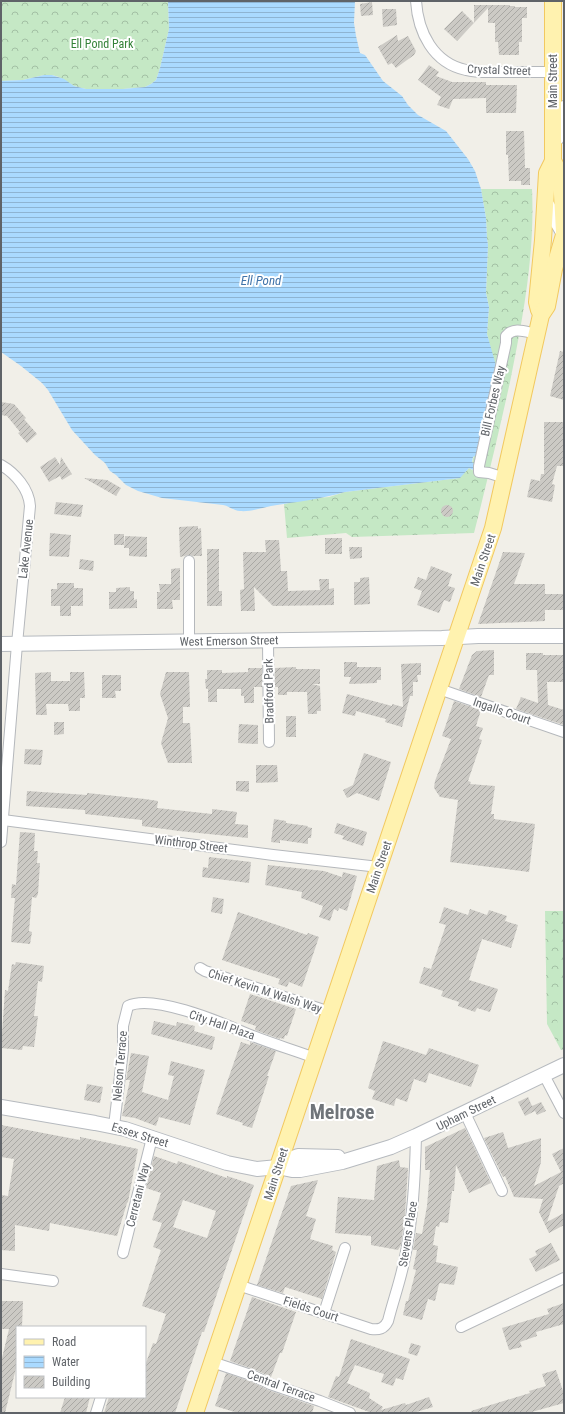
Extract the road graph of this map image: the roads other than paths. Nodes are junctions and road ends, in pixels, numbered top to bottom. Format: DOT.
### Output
graph roads {
  1 [pos="416,1"];
  2 [pos="553,1"];
  3 [pos="558,24"];
  4 [pos="552,72"];
  5 [pos="564,108"];
  6 [pos="553,157"];
  7 [pos="546,203"];
  8 [pos="564,234"];
  9 [pos="541,315"];
  10 [pos="537,334"];
  11 [pos="1,465"];
  12 [pos="505,478"];
  13 [pos="189,561"];
  14 [pos="564,636"];
  15 [pos="457,638"];
  16 [pos="268,641"];
  17 [pos="189,642"];
  18 [pos="1,644"];
  19 [pos="17,644"];
  20 [pos="439,689"];
  21 [pos="564,732"];
  22 [pos="269,742"];
  23 [pos="3,820"];
  24 [pos="1,842"];
  25 [pos="379,867"];
  26 [pos="200,968"];
  27 [pos="128,1006"];
  28 [pos="330,1012"];
  29 [pos="315,1058"];
  30 [pos="564,1065"];
  31 [pos="544,1075"];
  32 [pos="1,1107"];
  33 [pos="465,1113"];
  34 [pos="564,1113"];
  35 [pos="114,1126"];
  36 [pos="416,1136"];
  37 [pos="152,1138"];
  38 [pos="278,1168"];
  39 [pos="502,1191"];
  40 [pos="345,1248"];
  41 [pos="123,1253"];
  42 [pos="1,1274"];
  43 [pos="564,1278"];
  44 [pos="53,1281"];
  45 [pos="238,1285"];
  46 [pos="324,1313"];
  47 [pos="383,1328"];
  48 [pos="461,1328"];
  49 [pos="212,1362"];
  50 [pos="101,1398"];
  51 [pos="96,1413"];
  52 [pos="195,1413"];
  53 [pos="350,1413"];
  1 -- 4 [label="street, Crystal Street"];
  2 -- 3 [label="main road, Main Street"];
  3 -- 4 [label="main road, Main Street"];
  4 -- 6 [label="main road, Main Street"];
  5 -- 6 [label="street"];
  6 -- 7 [label="main road, Main Street"];
  6 -- 8 [label="main road, Main Street"];
  7 -- 8 [label="street"];
  7 -- 9 [label="main road, Main Street"];
  8 -- 9 [label="main road, Main Street"];
  9 -- 10 [label="main road, Main Street"];
  10 -- 12 [label="main road, Main Street"];
  10 -- 12 [label="street, Bill Forbes Way"];
  11 -- 19 [label="street, Lake Avenue"];
  12 -- 15 [label="main road, Main Street"];
  13 -- 17 [label="street"];
  14 -- 15 [label="street, West Emerson Street"];
  15 -- 16 [label="street, West Emerson Street"];
  15 -- 20 [label="main road, Main Street"];
  16 -- 17 [label="street, West Emerson Street"];
  16 -- 22 [label="street, Bradford Park"];
  17 -- 19 [label="street, West Emerson Street"];
  18 -- 19 [label="street, West Emerson Street"];
  19 -- 23 [label="street, Lake Avenue"];
  20 -- 21 [label="street, Ingalls Court"];
  20 -- 25 [label="main road, Main Street"];
  23 -- 24 [label="street, Lake Avenue"];
  23 -- 25 [label="street, Winthrop Street"];
  25 -- 28 [label="main road, Main Street"];
  26 -- 28 [label="street, Chief Kevin M Walsh Way"];
  27 -- 29 [label="street, City Hall Plaza"];
  27 -- 35 [label="street, Nelson Terrace"];
  28 -- 29 [label="main road, Main Street"];
  29 -- 38 [label="main road, Main Street"];
  30 -- 31 [label="street, Upham Street"];
  31 -- 33 [label="street, Upham Street"];
  31 -- 34 [label="street"];
  32 -- 35 [label="street, Essex Street"];
  33 -- 36 [label="street, Upham Street"];
  33 -- 39 [label="street"];
  35 -- 37 [label="street, Essex Street"];
  36 -- 38 [label="street, Upham Street"];
  36 -- 47 [label="street, Stevens Place"];
  37 -- 38 [label="street, Essex Street"];
  37 -- 41 [label="street, Cerretani Way"];
  38 -- 45 [label="main road, Main Street"];
  40 -- 46 [label="street"];
  42 -- 44 [label="street"];
  43 -- 48 [label="street"];
  45 -- 46 [label="street, Fields Court"];
  45 -- 49 [label="main road, Main Street"];
  46 -- 47 [label="street, Fields Court"];
  49 -- 52 [label="main road, Main Street"];
  49 -- 53 [label="street, Central Terrace"];
  50 -- 51 [label="street"];
}
